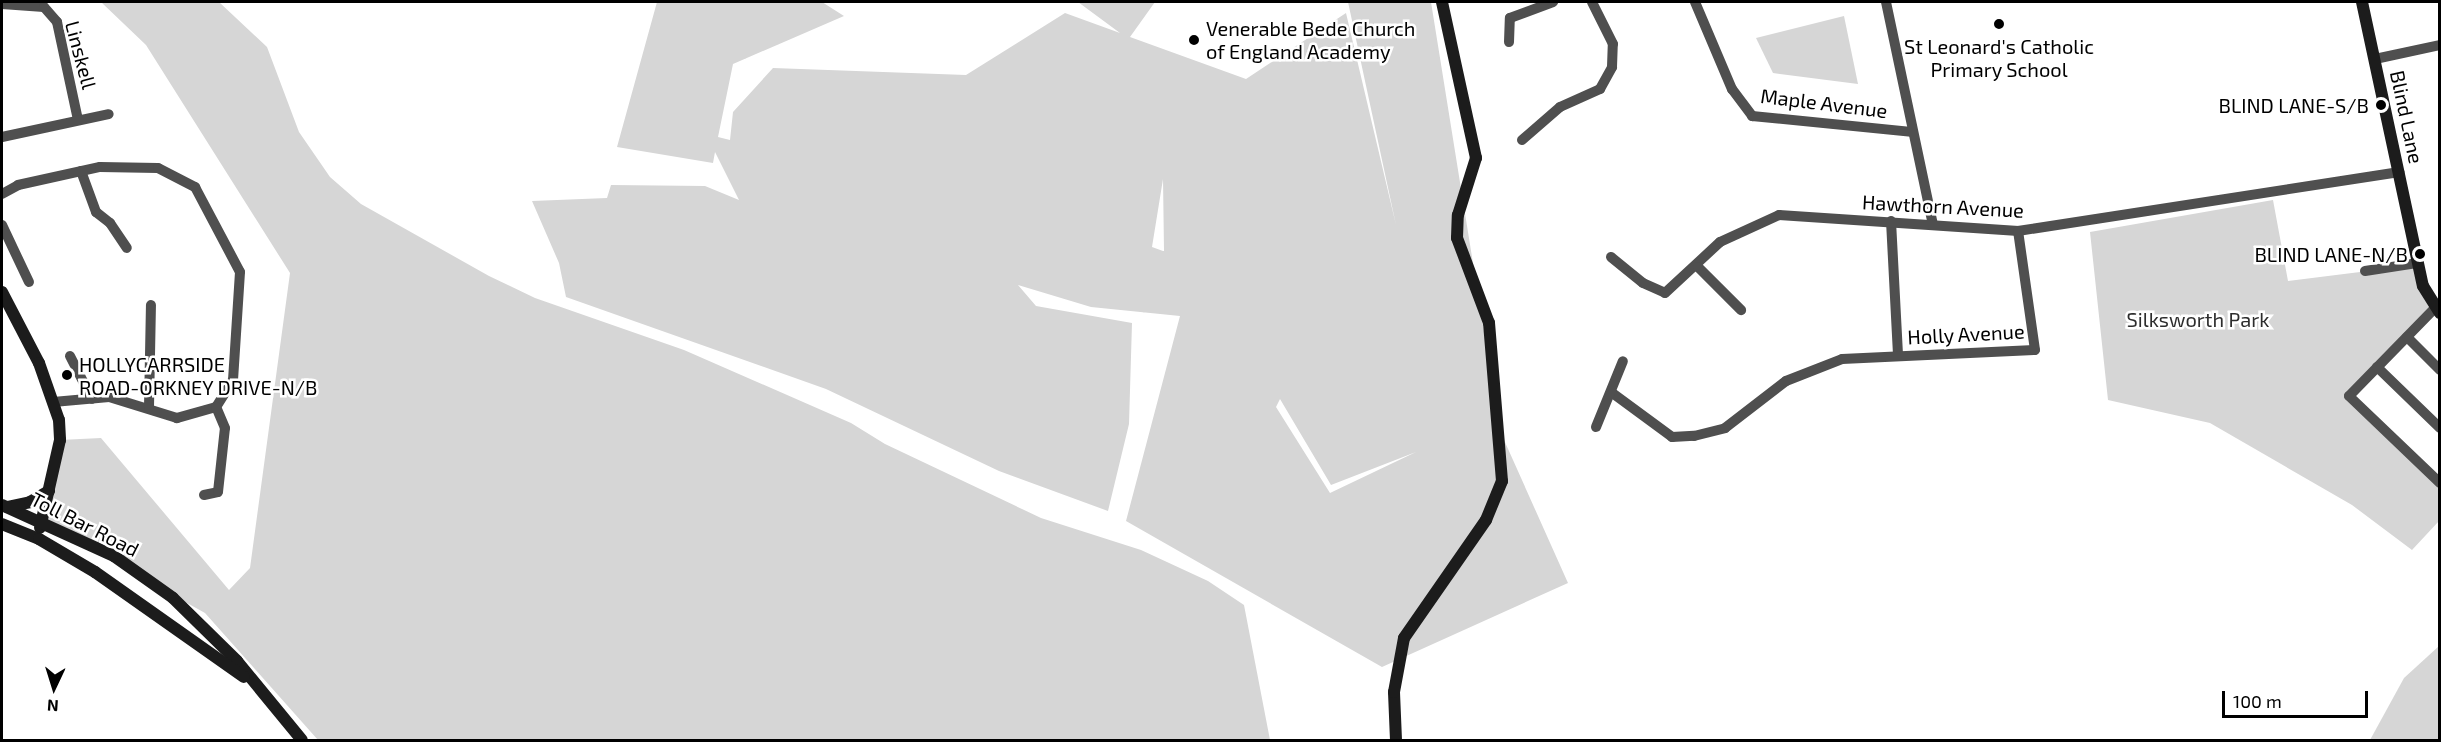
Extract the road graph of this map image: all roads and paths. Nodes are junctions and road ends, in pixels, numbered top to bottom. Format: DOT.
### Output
graph roads {
  1 [pos="1442,2"];
  2 [pos="1553,2"];
  3 [pos="1592,2"];
  4 [pos="1699,2"];
  5 [pos="1886,2"];
  6 [pos="2362,2"];
  7 [pos="2,4"];
  8 [pos="1509,42"];
  9 [pos="2439,45"];
  10 [pos="2375,59"];
  11 [pos="109,114"];
  12 [pos="78,120"];
  13 [pos="1911,132"];
  14 [pos="2,137"];
  15 [pos="1522,140"];
  16 [pos="81,171"];
  17 [pos="2399,171"];
  18 [pos="2,194"];
  19 [pos="1892,222"];
  20 [pos="2,225"];
  21 [pos="1933,225"];
  22 [pos="2018,231"];
  23 [pos="126,248"];
  24 [pos="1611,257"];
  25 [pos="2418,262"];
  26 [pos="1698,267"];
  27 [pos="2365,271"];
  28 [pos="29,282"];
  29 [pos="2,292"];
  30 [pos="151,305"];
  31 [pos="1741,310"];
  32 [pos="2437,311"];
  33 [pos="2407,337"];
  34 [pos="70,356"];
  35 [pos="1898,356"];
  36 [pos="1623,361"];
  37 [pos="2377,367"];
  38 [pos="2439,370"];
  39 [pos="1611,392"];
  40 [pos="92,399"];
  41 [pos="53,402"];
  42 [pos="150,407"];
  43 [pos="216,407"];
  44 [pos="1596,428"];
  45 [pos="2439,428"];
  46 [pos="2439,483"];
  47 [pos="49,491"];
  48 [pos="204,495"];
  49 [pos="4,506"];
  50 [pos="42,522"];
  51 [pos="2,524"];
  52 [pos="36,538"];
  53 [pos="249,682"];
  54 [pos="302,741"];
  55 [pos="1396,741"];
  1 -- 55 [label="street"];
  2 -- 8 [label="street"];
  3 -- 15 [label="street"];
  4 -- 13 [label="street, Maple Avenue"];
  5 -- 13 [label="street"];
  6 -- 10 [label="street, Blind Lane"];
  7 -- 12 [label="street, Linskell"];
  9 -- 10 [label="street"];
  10 -- 17 [label="street, Blind Lane"];
  11 -- 12 [label="street"];
  12 -- 14 [label="street"];
  13 -- 21 [label="street"];
  16 -- 18 [label="street"];
  16 -- 23 [label="street"];
  16 -- 43 [label="street"];
  17 -- 22 [label="street, Hawthorn Avenue"];
  17 -- 25 [label="street, Blind Lane"];
  19 -- 21 [label="street, Hawthorn Avenue"];
  19 -- 26 [label="street, Hawthorn Avenue"];
  19 -- 35 [label="street"];
  20 -- 28 [label="street"];
  21 -- 22 [label="street, Hawthorn Avenue"];
  22 -- 35 [label="street, Holly Avenue"];
  24 -- 26 [label="street"];
  25 -- 27 [label="street"];
  25 -- 32 [label="street, Blind Lane"];
  26 -- 31 [label="street"];
  29 -- 41 [label="street"];
  30 -- 42 [label="street"];
  32 -- 33 [label="street"];
  33 -- 37 [label="street"];
  33 -- 38 [label="street"];
  34 -- 40 [label="street"];
  35 -- 39 [label="street, Holly Avenue"];
  36 -- 39 [label="street"];
  37 -- 45 [label="street"];
  37 -- 46 [label="street"];
  39 -- 44 [label="street"];
  40 -- 41 [label="street"];
  40 -- 42 [label="street"];
  41 -- 47 [label="street"];
  42 -- 43 [label="street"];
  43 -- 48 [label="street"];
  47 -- 49 [label="street"];
  47 -- 50 [label="street"];
  49 -- 50 [label="street, Toll Bar Road"];
  50 -- 52 [label="street"];
  50 -- 53 [label="street, Toll Bar Road"];
  51 -- 52 [label="street, Toll Bar Road"];
  52 -- 53 [label="street, Toll Bar Road"];
  53 -- 54 [label="street, Toll Bar Road"];
}
